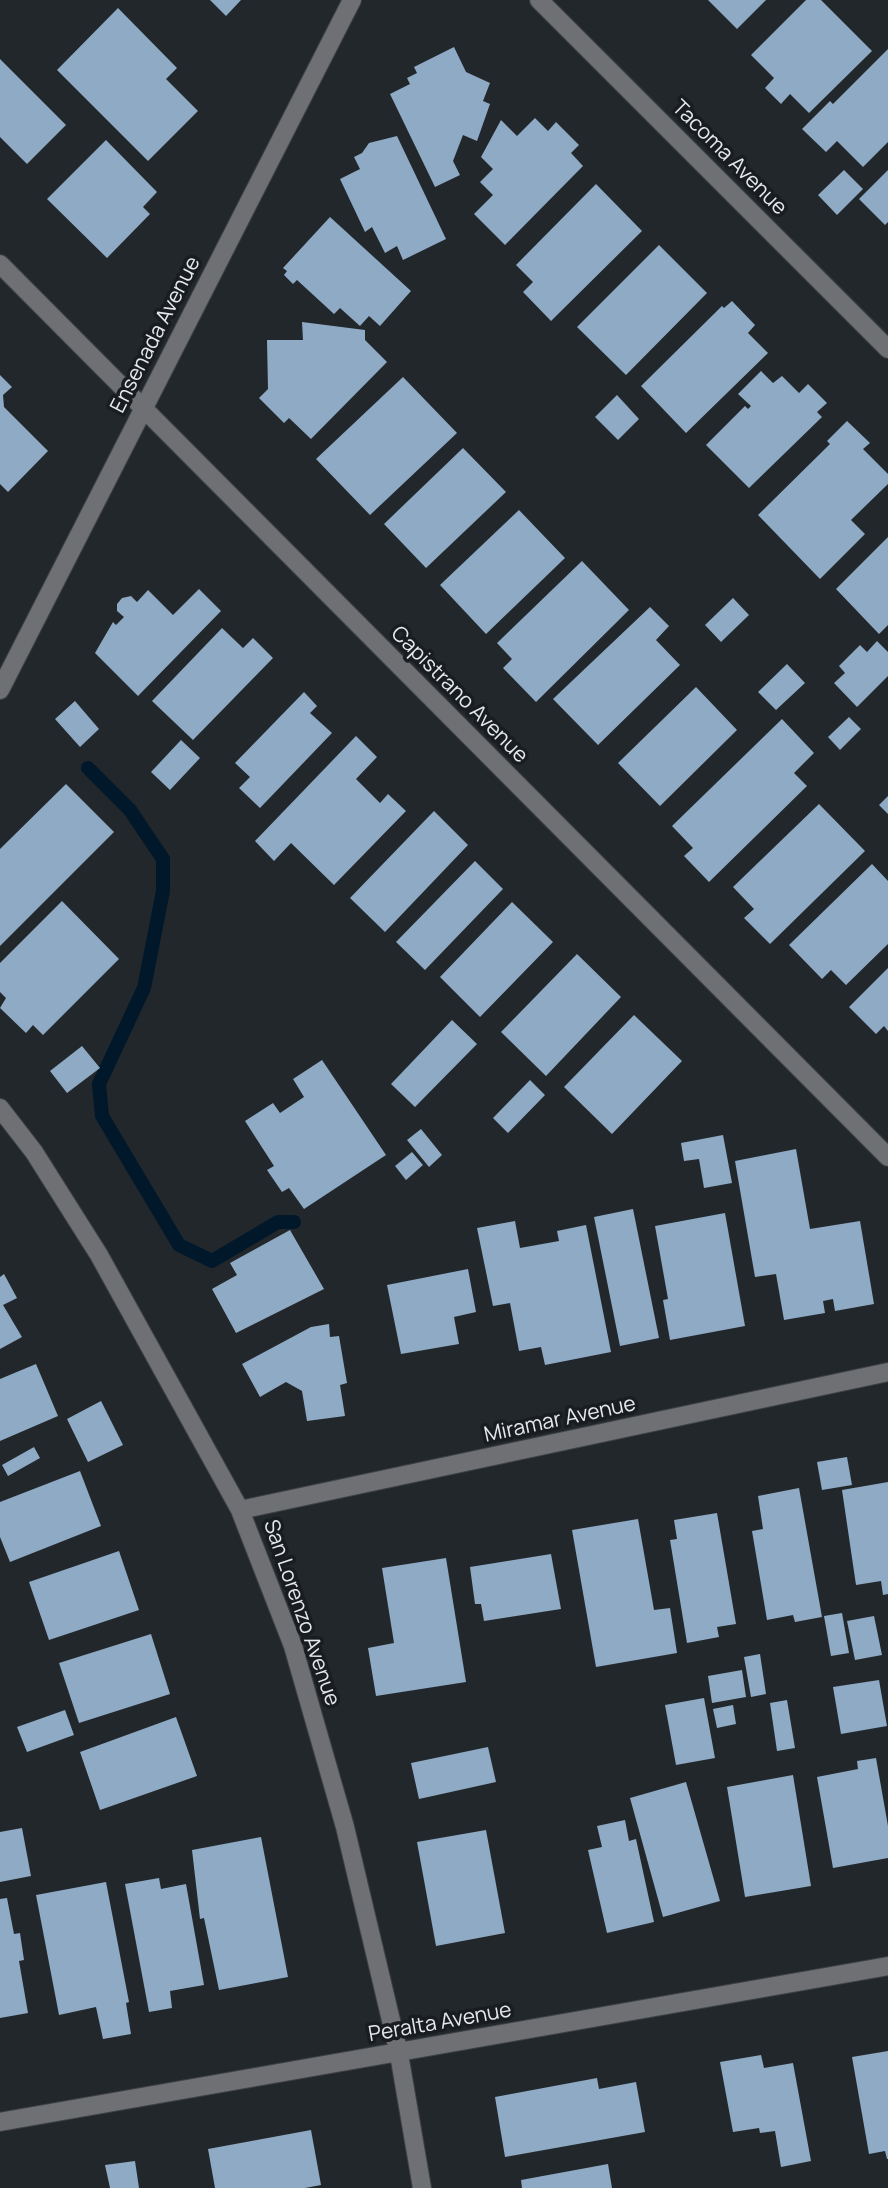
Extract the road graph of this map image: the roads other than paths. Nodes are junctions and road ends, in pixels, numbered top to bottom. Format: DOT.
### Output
graph roads {
  1 [pos="352,0"];
  2 [pos="539,0"];
  3 [pos="0,264"];
  4 [pos="888,349"];
  5 [pos="144,409"];
  6 [pos="0,690"];
  7 [pos="0,1108"];
  8 [pos="888,1157"];
  9 [pos="888,1373"];
  10 [pos="240,1510"];
  11 [pos="888,1966"];
  12 [pos="399,2054"];
  13 [pos="0,2122"];
  14 [pos="422,2188"];
  1 -- 5 [label="street, Ensenada Avenue"];
  2 -- 4 [label="street, Tacoma Avenue"];
  3 -- 5 [label="street, Capistrano Avenue"];
  5 -- 6 [label="street, Ensenada Avenue"];
  5 -- 8 [label="street, Capistrano Avenue"];
  7 -- 10 [label="street, San Lorenzo Avenue"];
  9 -- 10 [label="street, Miramar Avenue"];
  10 -- 12 [label="street, San Lorenzo Avenue"];
  11 -- 12 [label="street, Peralta Avenue"];
  12 -- 13 [label="street, Peralta Avenue"];
  12 -- 14 [label="street, San Lorenzo Avenue"];
}
